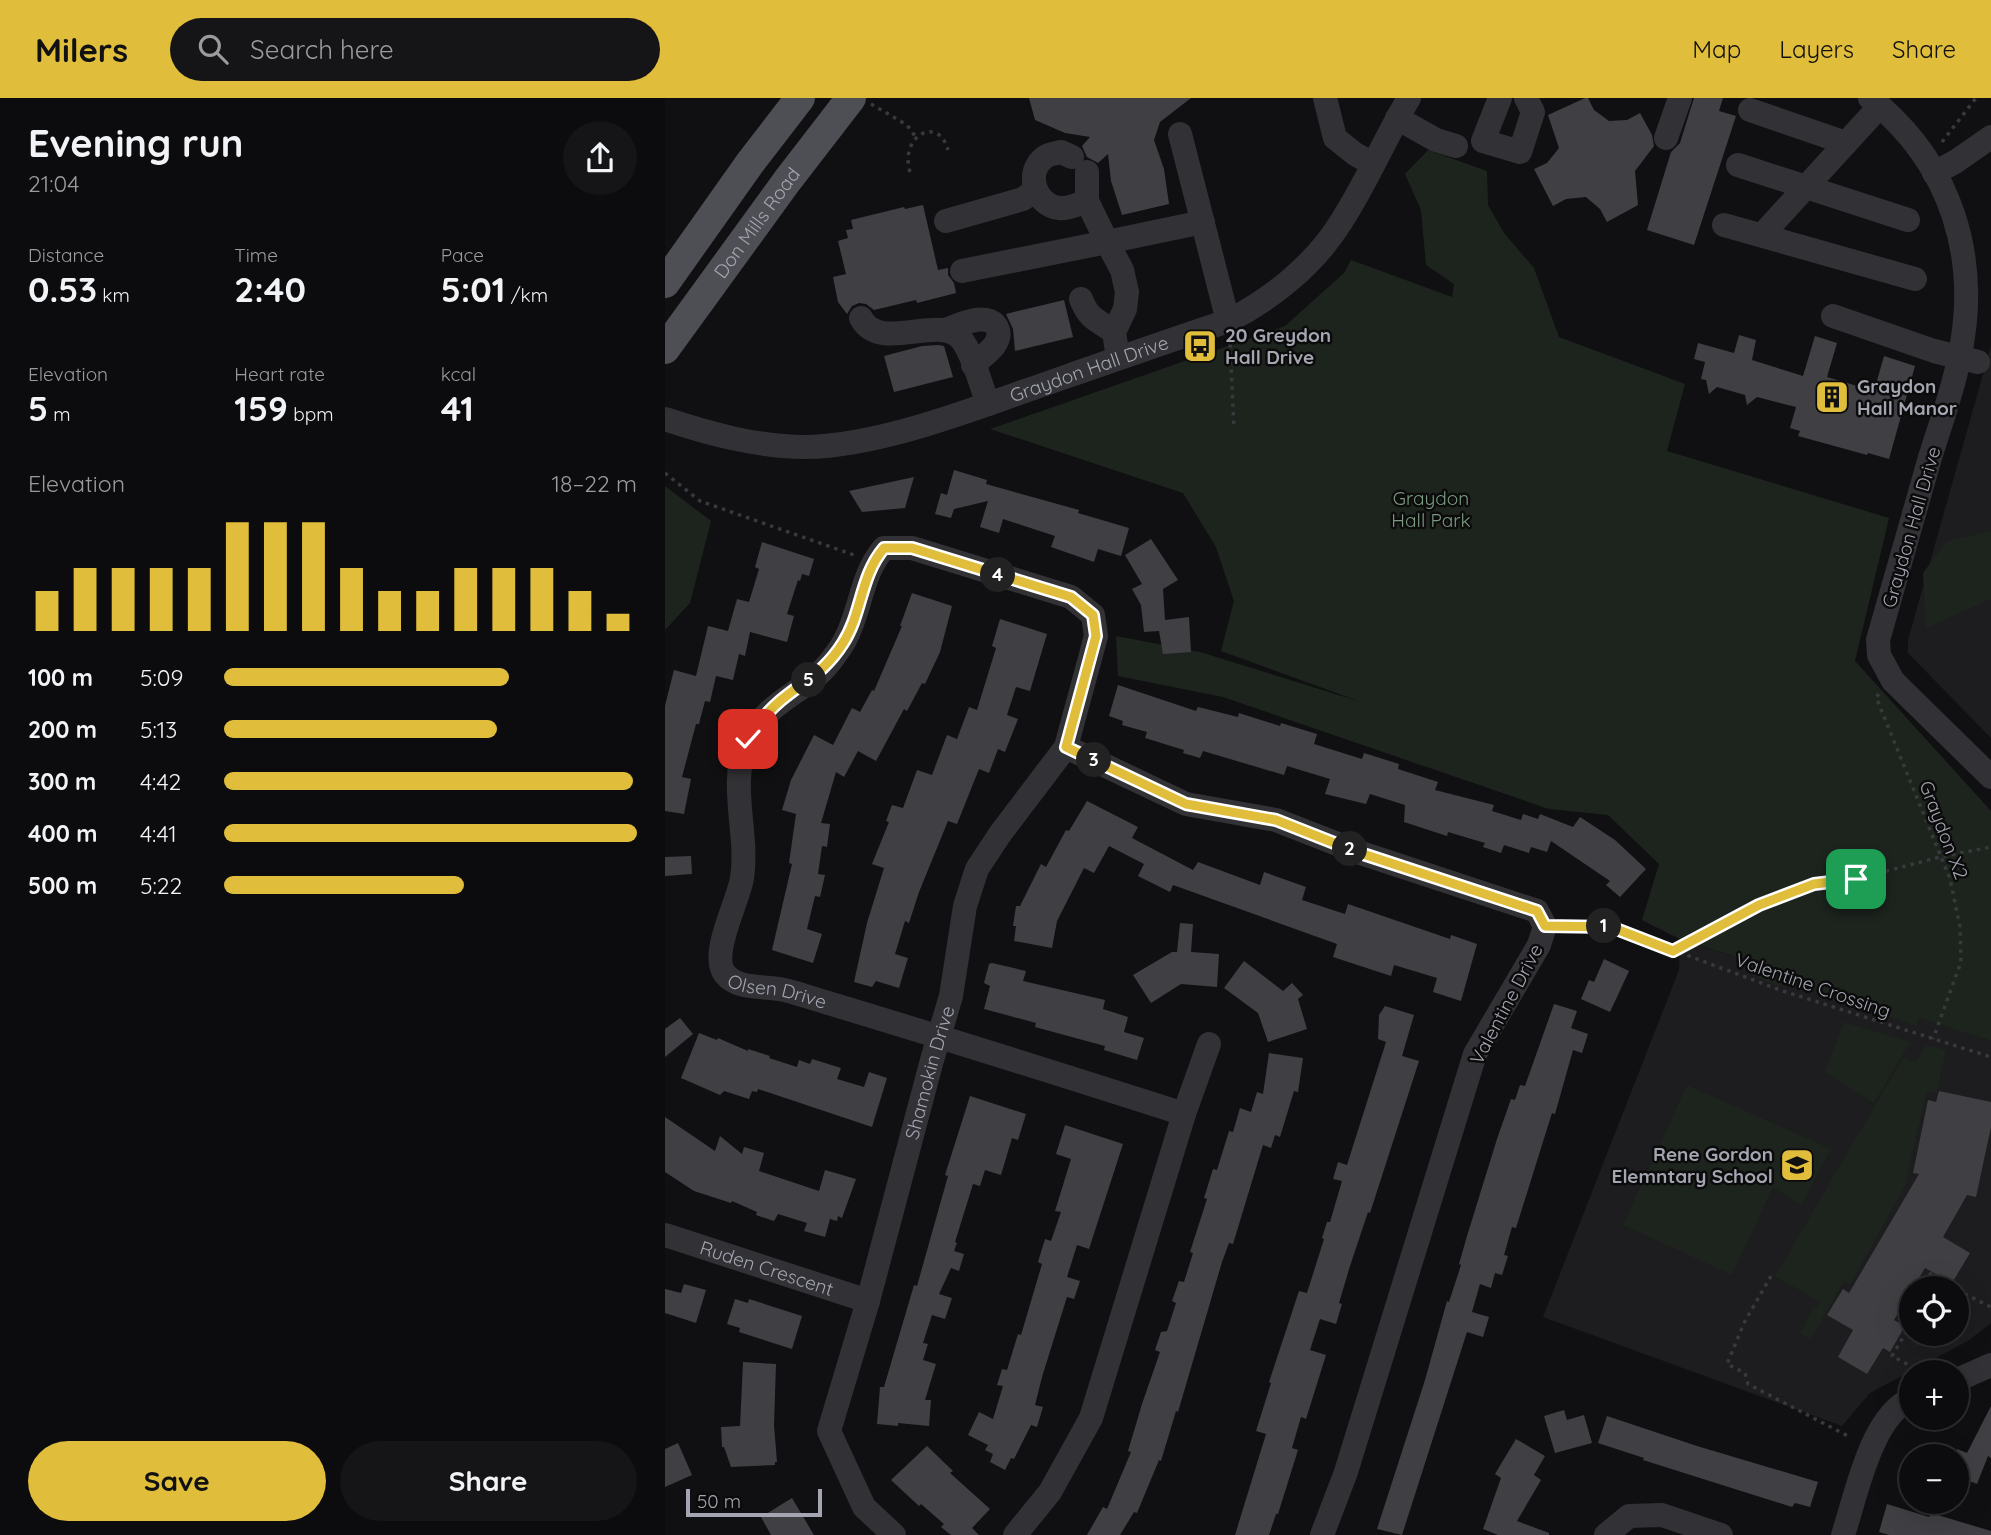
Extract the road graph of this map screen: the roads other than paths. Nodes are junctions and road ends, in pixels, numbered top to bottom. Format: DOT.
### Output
graph roads {
  1 [pos="800,98"];
  2 [pos="1325,98"];
  3 [pos="1500,98"];
  4 [pos="1526,98"];
  5 [pos="1680,98"];
  6 [pos="859,100"];
  7 [pos="1875,102"];
  8 [pos="1405,104"];
  9 [pos="1750,110"];
  10 [pos="1181,134"];
  11 [pos="1991,137"];
  12 [pos="1666,138"];
  13 [pos="1846,143"];
  14 [pos="1456,146"];
  15 [pos="1373,164"];
  16 [pos="1738,165"];
  17 [pos="1934,173"];
  18 [pos="1806,187"];
  19 [pos="1035,190"];
  20 [pos="1087,201"];
  21 [pos="1908,220"];
  22 [pos="946,221"];
  23 [pos="1203,222"];
  24 [pos="1724,225"];
  25 [pos="1762,236"];
  26 [pos="1107,242"];
  27 [pos="961,271"];
  28 [pos="1915,279"];
  29 [pos="665,283"];
  30 [pos="1081,299"];
  31 [pos="1832,316"];
  32 [pos="861,318"];
  33 [pos="948,329"];
  34 [pos="1114,332"];
  35 [pos="1229,332"];
  36 [pos="665,349"];
  37 [pos="1118,358"];
  38 [pos="1969,360"];
  39 [pos="973,365"];
  40 [pos="988,404"];
  41 [pos="665,419"];
  42 [pos="873,561"];
  43 [pos="1066,747"];
  44 [pos="1991,777"];
  45 [pos="939,1036"];
  46 [pos="1209,1044"];
  47 [pos="1184,1114"];
  48 [pos="665,1235"];
  49 [pos="867,1301"];
  50 [pos="1991,1365"];
  51 [pos="1969,1375"];
  52 [pos="1899,1405"];
  53 [pos="894,1535"];
  54 [pos="1015,1535"];
  55 [pos="1322,1535"];
  56 [pos="1607,1535"];
  57 [pos="1721,1535"];
  58 [pos="1843,1535"];
  1 -- 29 [label="main road, Don Mills Road"];
  2 -- 15 [label="street"];
  3 -- 4 [label="street"];
  5 -- 12 [label="street"];
  6 -- 36 [label="main road, Don Mills Road"];
  7 -- 13 [label="street"];
  7 -- 17 [label="street, Graydon Hall Drive"];
  8 -- 14 [label="street"];
  8 -- 15 [label="street, Graydon Hall Drive"];
  9 -- 13 [label="street"];
  10 -- 23 [label="street"];
  11 -- 17 [label="street"];
  13 -- 18 [label="street"];
  15 -- 35 [label="street, Graydon Hall Drive"];
  16 -- 18 [label="street"];
  17 -- 38 [label="street, Graydon Hall Drive"];
  18 -- 21 [label="street"];
  18 -- 25 [label="street"];
  19 -- 20 [label="street"];
  19 -- 20 [label="street"];
  19 -- 22 [label="street"];
  20 -- 26 [label="street"];
  23 -- 26 [label="street"];
  23 -- 35 [label="street"];
  24 -- 25 [label="street"];
  25 -- 28 [label="street"];
  26 -- 27 [label="street"];
  26 -- 34 [label="street"];
  30 -- 34 [label="street"];
  31 -- 38 [label="street"];
  32 -- 33 [label="street"];
  33 -- 39 [label="street"];
  33 -- 39 [label="street"];
  34 -- 37 [label="street"];
  35 -- 37 [label="street, Graydon Hall Drive"];
  37 -- 40 [label="street, Graydon Hall Drive"];
  38 -- 44 [label="street, Graydon Hall Drive"];
  39 -- 40 [label="street"];
  40 -- 41 [label="street, Graydon Hall Drive"];
  42 -- 43 [label="street, Shamokin Drive"];
  42 -- 45 [label="street, Olsen Drive"];
  43 -- 45 [label="street, Shamokin Drive"];
  43 -- 55 [label="street, Valentine Drive"];
  45 -- 47 [label="street, Olsen Drive"];
  45 -- 49 [label="street, Shamokin Drive"];
  46 -- 47 [label="street"];
  47 -- 54 [label="street"];
  48 -- 49 [label="street, Ruden Crescent"];
  49 -- 53 [label="street, Shamokin Drive"];
  50 -- 51 [label="street"];
  52 -- 58 [label="street"];
  56 -- 57 [label="street"];
}
